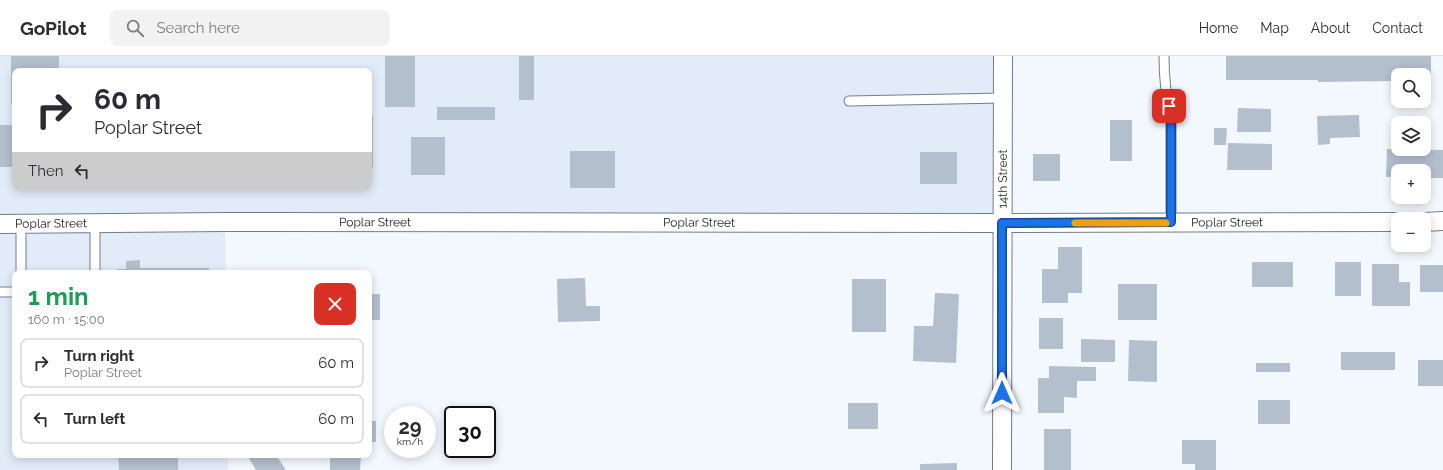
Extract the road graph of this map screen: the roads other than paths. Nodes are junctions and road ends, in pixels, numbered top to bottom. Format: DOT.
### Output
graph roads {
  1 [pos="1003,56"];
  2 [pos="1164,56"];
  3 [pos="1003,98"];
  4 [pos="849,101"];
  5 [pos="1443,221"];
  6 [pos="1171,222"];
  7 [pos="1391,222"];
  8 [pos="1431,222"];
  9 [pos="1002,223"];
  10 [pos="0,224"];
  11 [pos="21,224"];
  12 [pos="95,224"];
  13 [pos="21,270"];
  14 [pos="95,270"];
  15 [pos="0,292"];
  16 [pos="12,292"];
  17 [pos="1002,470"];
  1 -- 3 [label="street, 14th Street"];
  2 -- 6 [label="lane"];
  3 -- 4 [label="lane"];
  3 -- 9 [label="street, 14th Street"];
  5 -- 8 [label="street"];
  6 -- 7 [label="street, Poplar Street"];
  6 -- 9 [label="street, Poplar Street"];
  9 -- 12 [label="street, Poplar Street"];
  9 -- 17 [label="street, 14th Street"];
  10 -- 11 [label="street, Poplar Street"];
  11 -- 12 [label="street, Poplar Street"];
  11 -- 13 [label="lane"];
  12 -- 14 [label="lane"];
  15 -- 16 [label="lane"];
}
